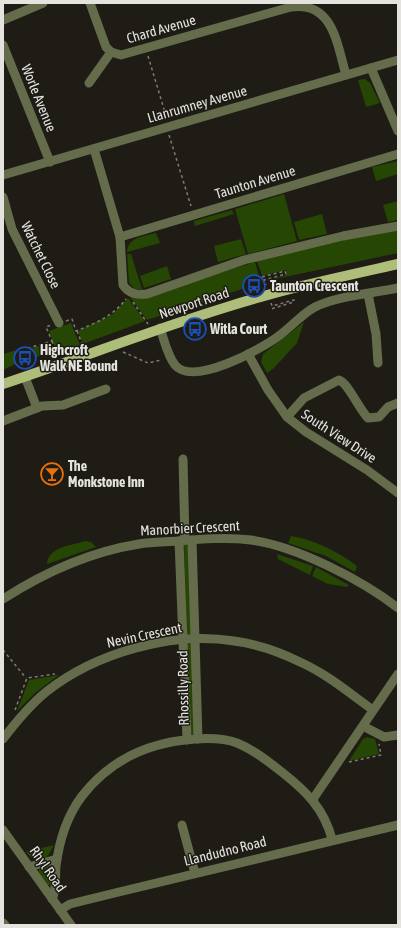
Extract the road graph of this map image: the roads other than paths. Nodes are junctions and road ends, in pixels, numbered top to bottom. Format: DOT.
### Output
graph roads {
  1 [pos="43,3"];
  2 [pos="90,3"];
  3 [pos="3,20"];
  4 [pos="3,45"];
  5 [pos="111,52"];
  6 [pos="398,60"];
  7 [pos="371,68"];
  8 [pos="7,70"];
  9 [pos="346,75"];
  10 [pos="89,83"];
  11 [pos="398,131"];
  12 [pos="94,149"];
  13 [pos="398,154"];
  14 [pos="50,162"];
  15 [pos="3,175"];
  16 [pos="3,197"];
  17 [pos="398,226"];
  18 [pos="120,237"];
  19 [pos="398,264"];
  20 [pos="398,288"];
  21 [pos="368,294"];
  22 [pos="59,323"];
  23 [pos="155,330"];
  24 [pos="248,354"];
  25 [pos="378,363"];
  26 [pos="25,377"];
  27 [pos="3,384"];
  28 [pos="106,389"];
  29 [pos="398,403"];
  30 [pos="36,408"];
  31 [pos="287,417"];
  32 [pos="3,420"];
  33 [pos="183,459"];
  34 [pos="398,493"];
  35 [pos="186,540"];
  36 [pos="3,599"];
  37 [pos="398,608"];
  38 [pos="196,639"];
  39 [pos="183,640"];
  40 [pos="398,674"];
  41 [pos="373,710"];
  42 [pos="363,726"];
  43 [pos="398,735"];
  44 [pos="3,738"];
  45 [pos="198,739"];
  46 [pos="187,740"];
  47 [pos="313,799"];
  48 [pos="182,825"];
  49 [pos="398,825"];
  50 [pos="3,830"];
  51 [pos="332,839"];
  52 [pos="57,859"];
  53 [pos="29,867"];
  54 [pos="195,873"];
  55 [pos="52,899"];
  56 [pos="60,910"];
  57 [pos="3,923"];
  58 [pos="5,925"];
  59 [pos="70,925"];
  1 -- 3 [label="street"];
  2 -- 5 [label="street, Chard Avenue"];
  4 -- 8 [label="street, Worle Avenue"];
  5 -- 9 [label="street, Chard Avenue"];
  5 -- 10 [label="street"];
  6 -- 7 [label="street, Llanrumney Avenue"];
  7 -- 9 [label="street, Llanrumney Avenue"];
  7 -- 11 [label="street"];
  8 -- 14 [label="street, Worle Avenue"];
  9 -- 12 [label="street, Llanrumney Avenue"];
  12 -- 14 [label="street, Llanrumney Avenue"];
  12 -- 18 [label="street"];
  13 -- 18 [label="street, Taunton Avenue"];
  14 -- 15 [label="street, Llanrumney Avenue"];
  16 -- 22 [label="street, Watchet Close"];
  17 -- 18 [label="street"];
  19 -- 23 [label="main road, Newport Road"];
  20 -- 21 [label="street"];
  21 -- 24 [label="street"];
  21 -- 25 [label="street"];
  23 -- 24 [label="street"];
  23 -- 26 [label="main road, Newport Road"];
  24 -- 31 [label="street, South View Drive"];
  26 -- 27 [label="main road, Newport Road"];
  26 -- 30 [label="street"];
  28 -- 30 [label="street"];
  29 -- 31 [label="street"];
  30 -- 32 [label="street"];
  31 -- 34 [label="street, South View Drive"];
  33 -- 35 [label="street"];
  35 -- 36 [label="street, Manorbier Crescent"];
  35 -- 37 [label="street, Manorbier Crescent"];
  35 -- 38 [label="street, Rhossilly Road"];
  35 -- 39 [label="street, Rhossilly Road"];
  38 -- 39 [label="street, Nevin Crescent"];
  38 -- 41 [label="street, Nevin Crescent"];
  38 -- 45 [label="street, Rhossilly Road"];
  39 -- 44 [label="street, Nevin Crescent"];
  39 -- 46 [label="street, Rhossilly Road"];
  40 -- 41 [label="street"];
  41 -- 42 [label="street"];
  42 -- 43 [label="street"];
  42 -- 47 [label="street"];
  45 -- 46 [label="street"];
  45 -- 47 [label="street"];
  46 -- 52 [label="street"];
  47 -- 51 [label="street"];
  48 -- 54 [label="street"];
  49 -- 51 [label="street, Llandudno Road"];
  50 -- 53 [label="street, Rhyl Road"];
  51 -- 54 [label="street, Llandudno Road"];
  52 -- 53 [label="street"];
  52 -- 55 [label="street"];
  53 -- 55 [label="street, Rhyl Road"];
  54 -- 56 [label="street, Llandudno Road"];
  55 -- 56 [label="street, Rhyl Road"];
  56 -- 59 [label="street, Rhyl Road"];
  57 -- 58 [label="street"];
}
